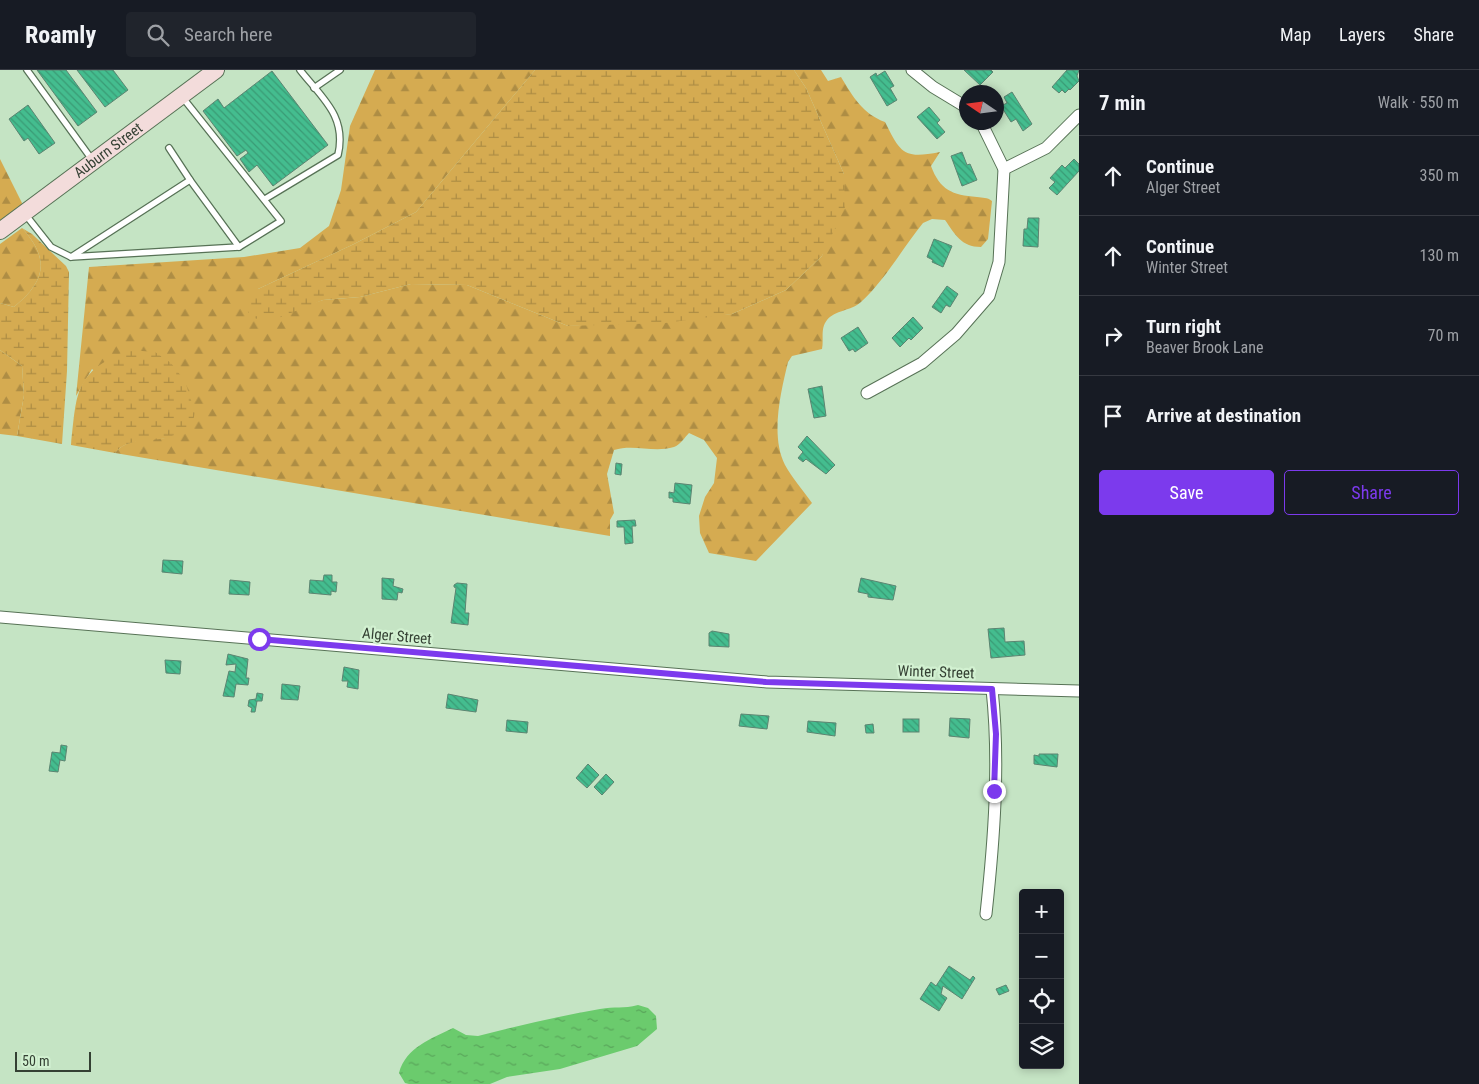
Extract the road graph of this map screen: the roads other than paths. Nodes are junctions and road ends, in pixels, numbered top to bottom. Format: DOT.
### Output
graph roads {
  1 [pos="27,70"];
  2 [pos="216,70"];
  3 [pos="300,70"];
  4 [pos="340,70"];
  5 [pos="912,70"];
  6 [pos="314,88"];
  7 [pos="182,96"];
  8 [pos="959,103"];
  9 [pos="1079,115"];
  10 [pos="985,130"];
  11 [pos="169,148"];
  12 [pos="93,161"];
  13 [pos="1004,169"];
  14 [pos="190,180"];
  15 [pos="265,199"];
  16 [pos="24,213"];
  17 [pos="0,231"];
  18 [pos="239,247"];
  19 [pos="71,257"];
  20 [pos="867,393"];
  21 [pos="0,618"];
  22 [pos="792,682"];
  23 [pos="992,689"];
  24 [pos="1079,691"];
  25 [pos="986,914"];
  1 -- 12 [label="lane"];
  2 -- 7 [label="main road, Auburn Street"];
  3 -- 6 [label="lane"];
  4 -- 6 [label="lane"];
  5 -- 8 [label="street"];
  6 -- 15 [label="lane"];
  7 -- 12 [label="main road, Auburn Street"];
  7 -- 15 [label="lane"];
  9 -- 13 [label="street"];
  10 -- 13 [label="street"];
  11 -- 14 [label="lane"];
  12 -- 16 [label="main road, Auburn Street"];
  13 -- 20 [label="street"];
  14 -- 18 [label="lane"];
  14 -- 19 [label="lane"];
  15 -- 18 [label="lane"];
  16 -- 17 [label="main road, Auburn Street"];
  16 -- 19 [label="lane"];
  18 -- 19 [label="lane"];
  21 -- 22 [label="street, Alger Street"];
  22 -- 23 [label="street, Winter Street"];
  23 -- 24 [label="street, Winter Street"];
  23 -- 25 [label="street"];
}
